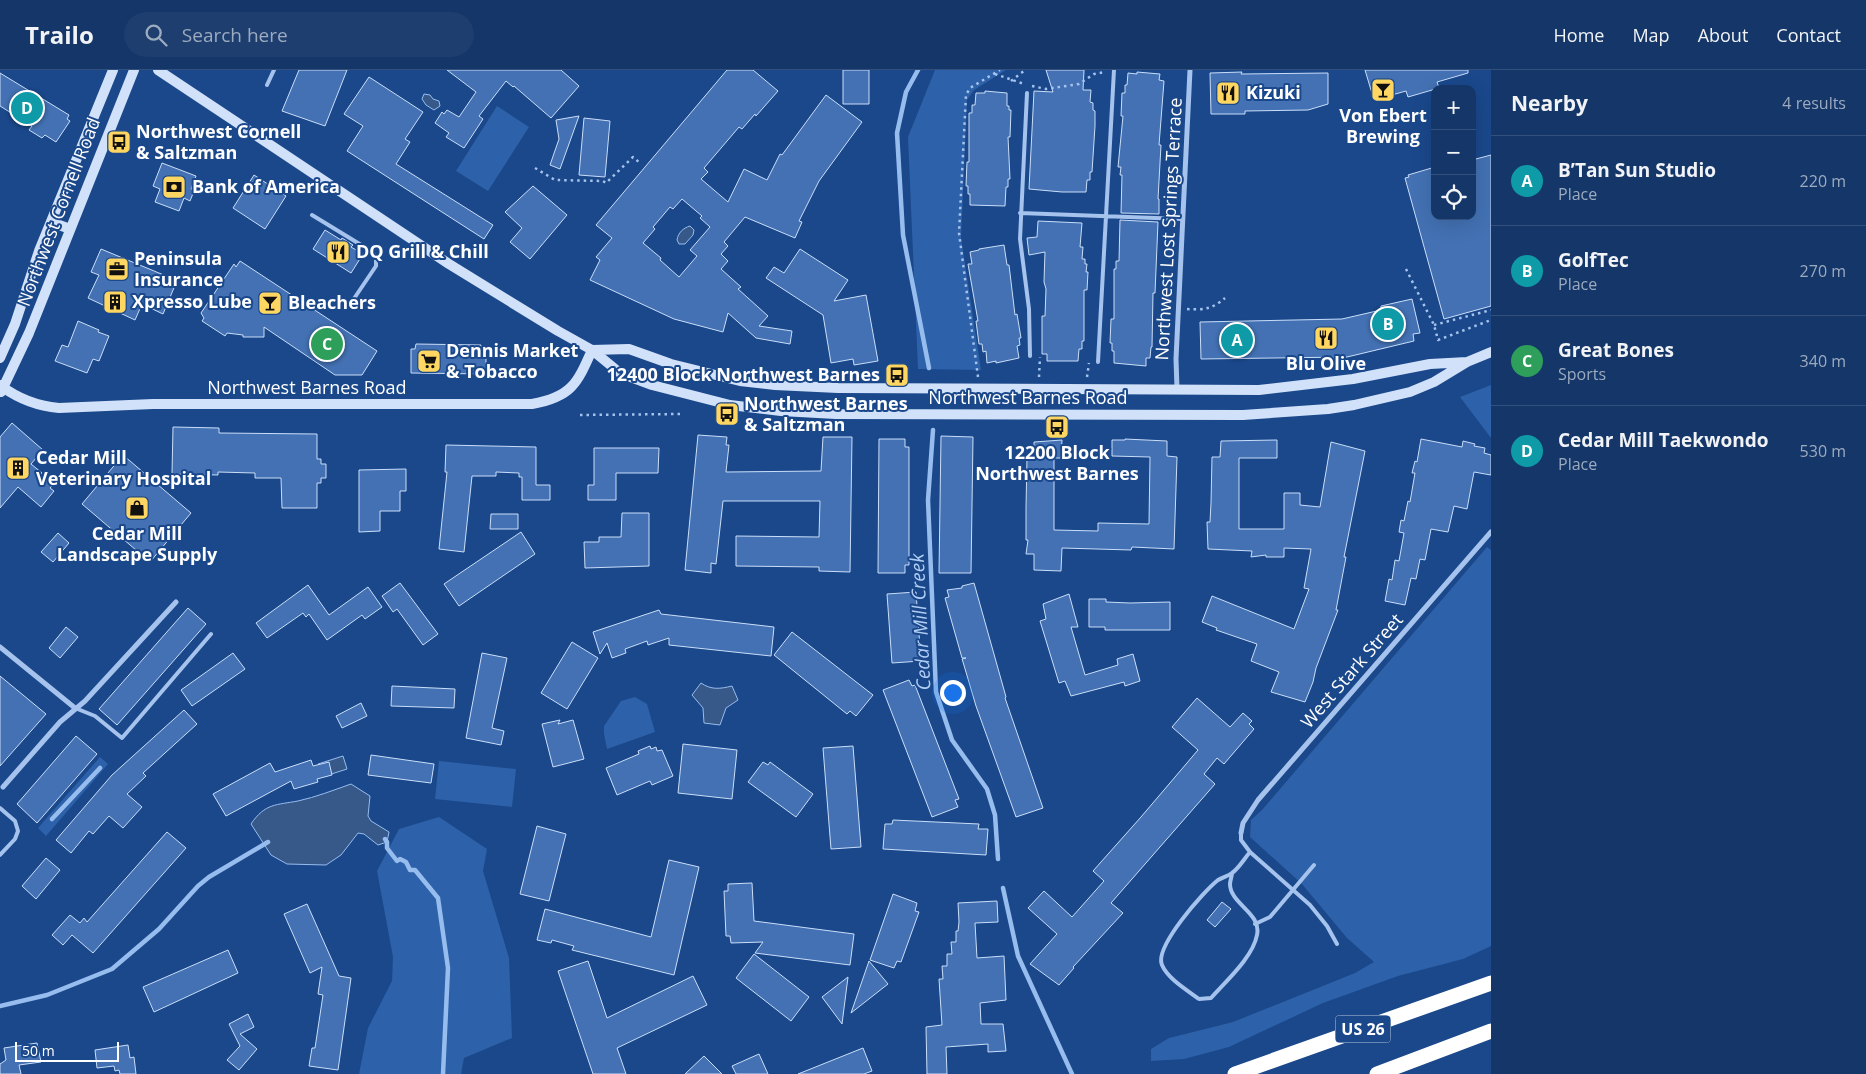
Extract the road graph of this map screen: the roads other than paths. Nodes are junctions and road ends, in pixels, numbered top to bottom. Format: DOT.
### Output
graph roads {
  1 [pos="112,70"];
  2 [pos="134,70"];
  3 [pos="158,70"];
  4 [pos="274,70"];
  5 [pos="1114,70"];
  6 [pos="1190,70"];
  7 [pos="268,85"];
  8 [pos="1027,93"];
  9 [pos="1020,213"];
  10 [pos="312,215"];
  11 [pos="1106,217"];
  12 [pos="1182,219"];
  13 [pos="51,222"];
  14 [pos="70,229"];
  15 [pos="349,306"];
  16 [pos="592,350"];
  17 [pos="1491,352"];
  18 [pos="1030,356"];
  19 [pos="0,358"];
  20 [pos="1098,362"];
  21 [pos="1466,362"];
  22 [pos="1,389"];
  23 [pos="1177,390"];
  24 [pos="1491,532"];
  25 [pos="176,602"];
  26 [pos="211,634"];
  27 [pos="0,647"];
  28 [pos="75,708"];
  29 [pos="4,787"];
  30 [pos="0,808"];
  31 [pos="1241,833"];
  32 [pos="1250,852"];
  33 [pos="0,855"];
  34 [pos="1314,865"];
  35 [pos="1232,873"];
  36 [pos="1293,890"];
  37 [pos="1256,924"];
  38 [pos="1336,944"];
  39 [pos="1491,983"];
  40 [pos="1491,1031"];
  41 [pos="1235,1074"];
  42 [pos="1377,1074"];
  1 -- 13 [label="main road, Northwest Cornell Road"];
  2 -- 14 [label="main road, Northwest Cornell Road"];
  3 -- 16 [label="main road"];
  4 -- 7 [label="lane"];
  5 -- 11 [label="lane"];
  6 -- 12 [label="street, Northwest Lost Springs Terrace"];
  8 -- 9 [label="lane"];
  9 -- 11 [label="lane"];
  9 -- 18 [label="lane"];
  10 -- 15 [label="lane"];
  11 -- 12 [label="lane"];
  11 -- 20 [label="lane"];
  12 -- 23 [label="street, Northwest Lost Springs Terrace"];
  13 -- 14 [label="main road"];
  13 -- 19 [label="main road, Northwest Cornell Road"];
  14 -- 22 [label="main road, Northwest Cornell Road"];
  16 -- 21 [label="main road, Northwest Barnes Road"];
  16 -- 22 [label="main road, Northwest Barnes Road"];
  16 -- 23 [label="main road, Northwest Barnes Road"];
  17 -- 21 [label="main road, Northwest Barnes Road"];
  21 -- 23 [label="main road, Northwest Barnes Road"];
  24 -- 31 [label="street, West Stark Street"];
  25 -- 28 [label="street"];
  26 -- 28 [label="lane"];
  27 -- 28 [label="street"];
  28 -- 29 [label="street"];
  30 -- 33 [label="lane"];
  31 -- 32 [label="lane"];
  32 -- 35 [label="lane"];
  32 -- 36 [label="lane"];
  34 -- 36 [label="lane"];
  35 -- 37 [label="lane"];
  35 -- 37 [label="lane"];
  36 -- 37 [label="lane"];
  36 -- 38 [label="lane"];
  39 -- 41 [label="highway, US 26"];
  40 -- 42 [label="highway, US 26"];
}
